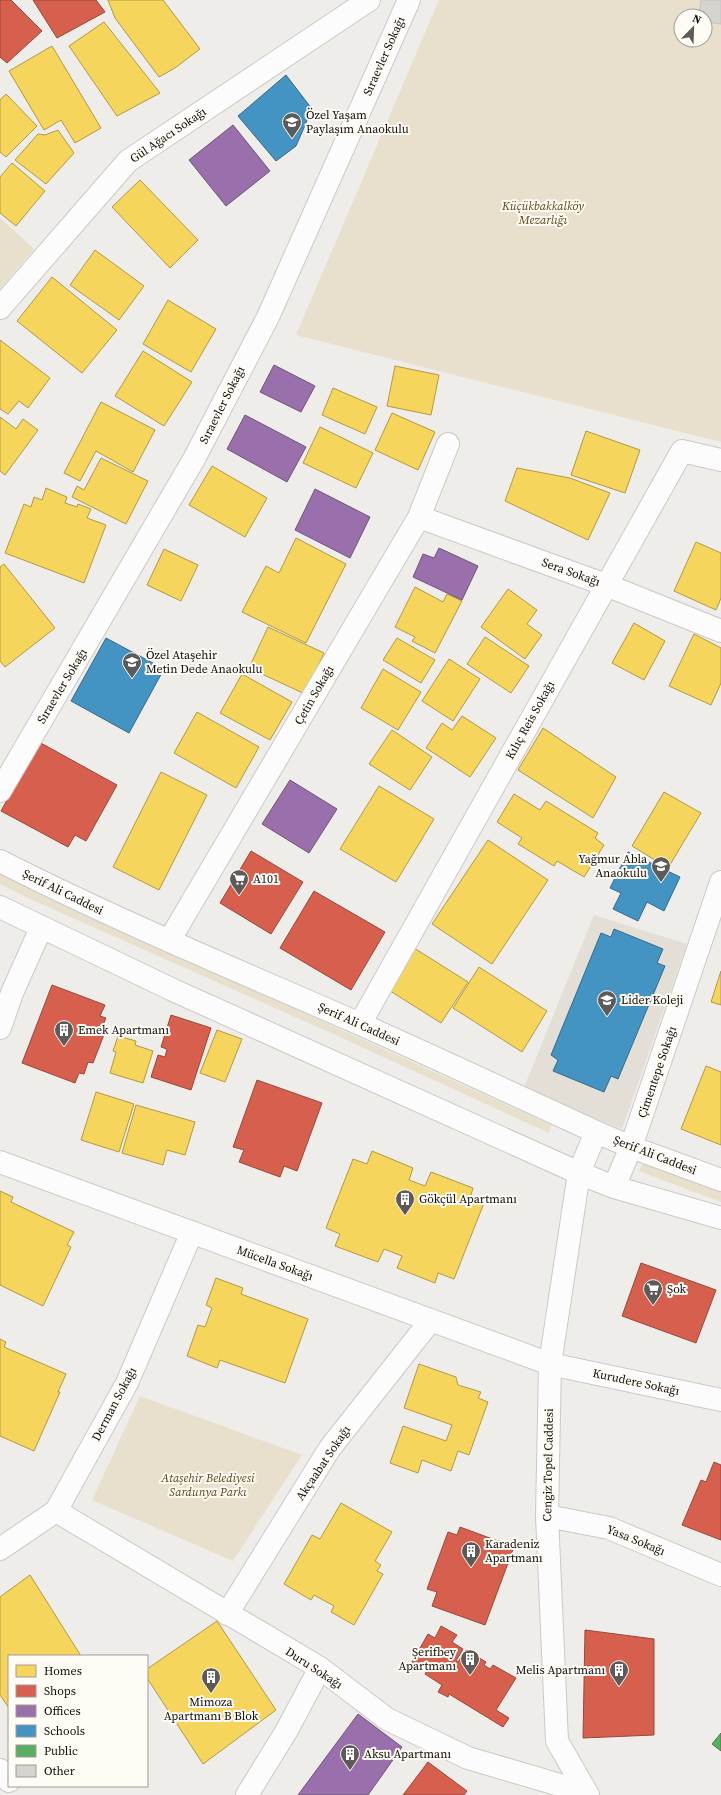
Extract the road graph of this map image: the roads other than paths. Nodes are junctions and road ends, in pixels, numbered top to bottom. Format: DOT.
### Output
graph roads {
  1 [pos="369,0"];
  2 [pos="409,0"];
  3 [pos="0,308"];
  4 [pos="448,444"];
  5 [pos="721,460"];
  6 [pos="419,517"];
  7 [pos="606,585"];
  8 [pos="721,631"];
  9 [pos="0,791"];
  10 [pos="0,861"];
  11 [pos="721,882"];
  12 [pos="0,907"];
  13 [pos="41,928"];
  14 [pos="169,941"];
  15 [pos="6,990"];
  16 [pos="360,1024"];
  17 [pos="0,1028"];
  18 [pos="596,1132"];
  19 [pos="631,1147"];
  20 [pos="0,1162"];
  21 [pos="579,1173"];
  22 [pos="721,1180"];
  23 [pos="614,1187"];
  24 [pos="721,1218"];
  25 [pos="192,1232"];
  26 [pos="431,1320"];
  27 [pos="550,1364"];
  28 [pos="721,1400"];
  29 [pos="56,1511"];
  30 [pos="547,1516"];
  31 [pos="0,1549"];
  32 [pos="721,1575"];
  33 [pos="227,1614"];
  34 [pos="320,1668"];
  35 [pos="0,1770"];
  36 [pos="8,1780"];
  37 [pos="14,1787"];
  38 [pos="587,1794"];
  39 [pos="21,1795"];
  40 [pos="248,1795"];
  1 -- 3 [label="street, Gül Ağacı Sokağı"];
  2 -- 9 [label="street, Sıraevler Sokağı"];
  4 -- 6 [label="street, Çetin Sokağı"];
  5 -- 7 [label="street, Kılıç Reis Sokağı"];
  6 -- 7 [label="street, Sera Sokağı"];
  6 -- 14 [label="street, Çetin Sokağı"];
  7 -- 8 [label="street, Sera Sokağı"];
  7 -- 16 [label="street, Kılıç Reis Sokağı"];
  10 -- 14 [label="street, Şerif Ali Caddesi"];
  11 -- 19 [label="street, Çimentepe Sokağı"];
  12 -- 13 [label="street"];
  13 -- 15 [label="street"];
  13 -- 21 [label="street"];
  14 -- 16 [label="street, Şerif Ali Caddesi"];
  15 -- 17 [label="street"];
  16 -- 18 [label="street, Şerif Ali Caddesi"];
  18 -- 19 [label="street, Şerif Ali Caddesi"];
  18 -- 21 [label="street, Cengiz Topel Caddesi"];
  19 -- 22 [label="street, Şerif Ali Caddesi"];
  19 -- 23 [label="street, Çimentepe Sokağı"];
  20 -- 25 [label="street, Mücella Sokağı"];
  21 -- 23 [label="street"];
  21 -- 27 [label="street, Cengiz Topel Caddesi"];
  23 -- 24 [label="street"];
  25 -- 26 [label="street, Mücella Sokağı"];
  25 -- 29 [label="street, Derman Sokağı"];
  26 -- 27 [label="street, Mücella Sokağı"];
  26 -- 33 [label="street, Akçaabat Sokağı"];
  27 -- 28 [label="street, Kurudere Sokağı"];
  27 -- 30 [label="street, Cengiz Topel Caddesi"];
  29 -- 31 [label="street, Derman Sokağı"];
  29 -- 33 [label="street, Duru Sokağı"];
  30 -- 32 [label="street, Yasa Sokağı"];
  30 -- 38 [label="street, Cengiz Topel Caddesi"];
  33 -- 34 [label="street, Duru Sokağı"];
  34 -- 38 [label="street, Duru Sokağı"];
  34 -- 40 [label="street"];
  35 -- 36 [label="street"];
  37 -- 39 [label="street"];
}
